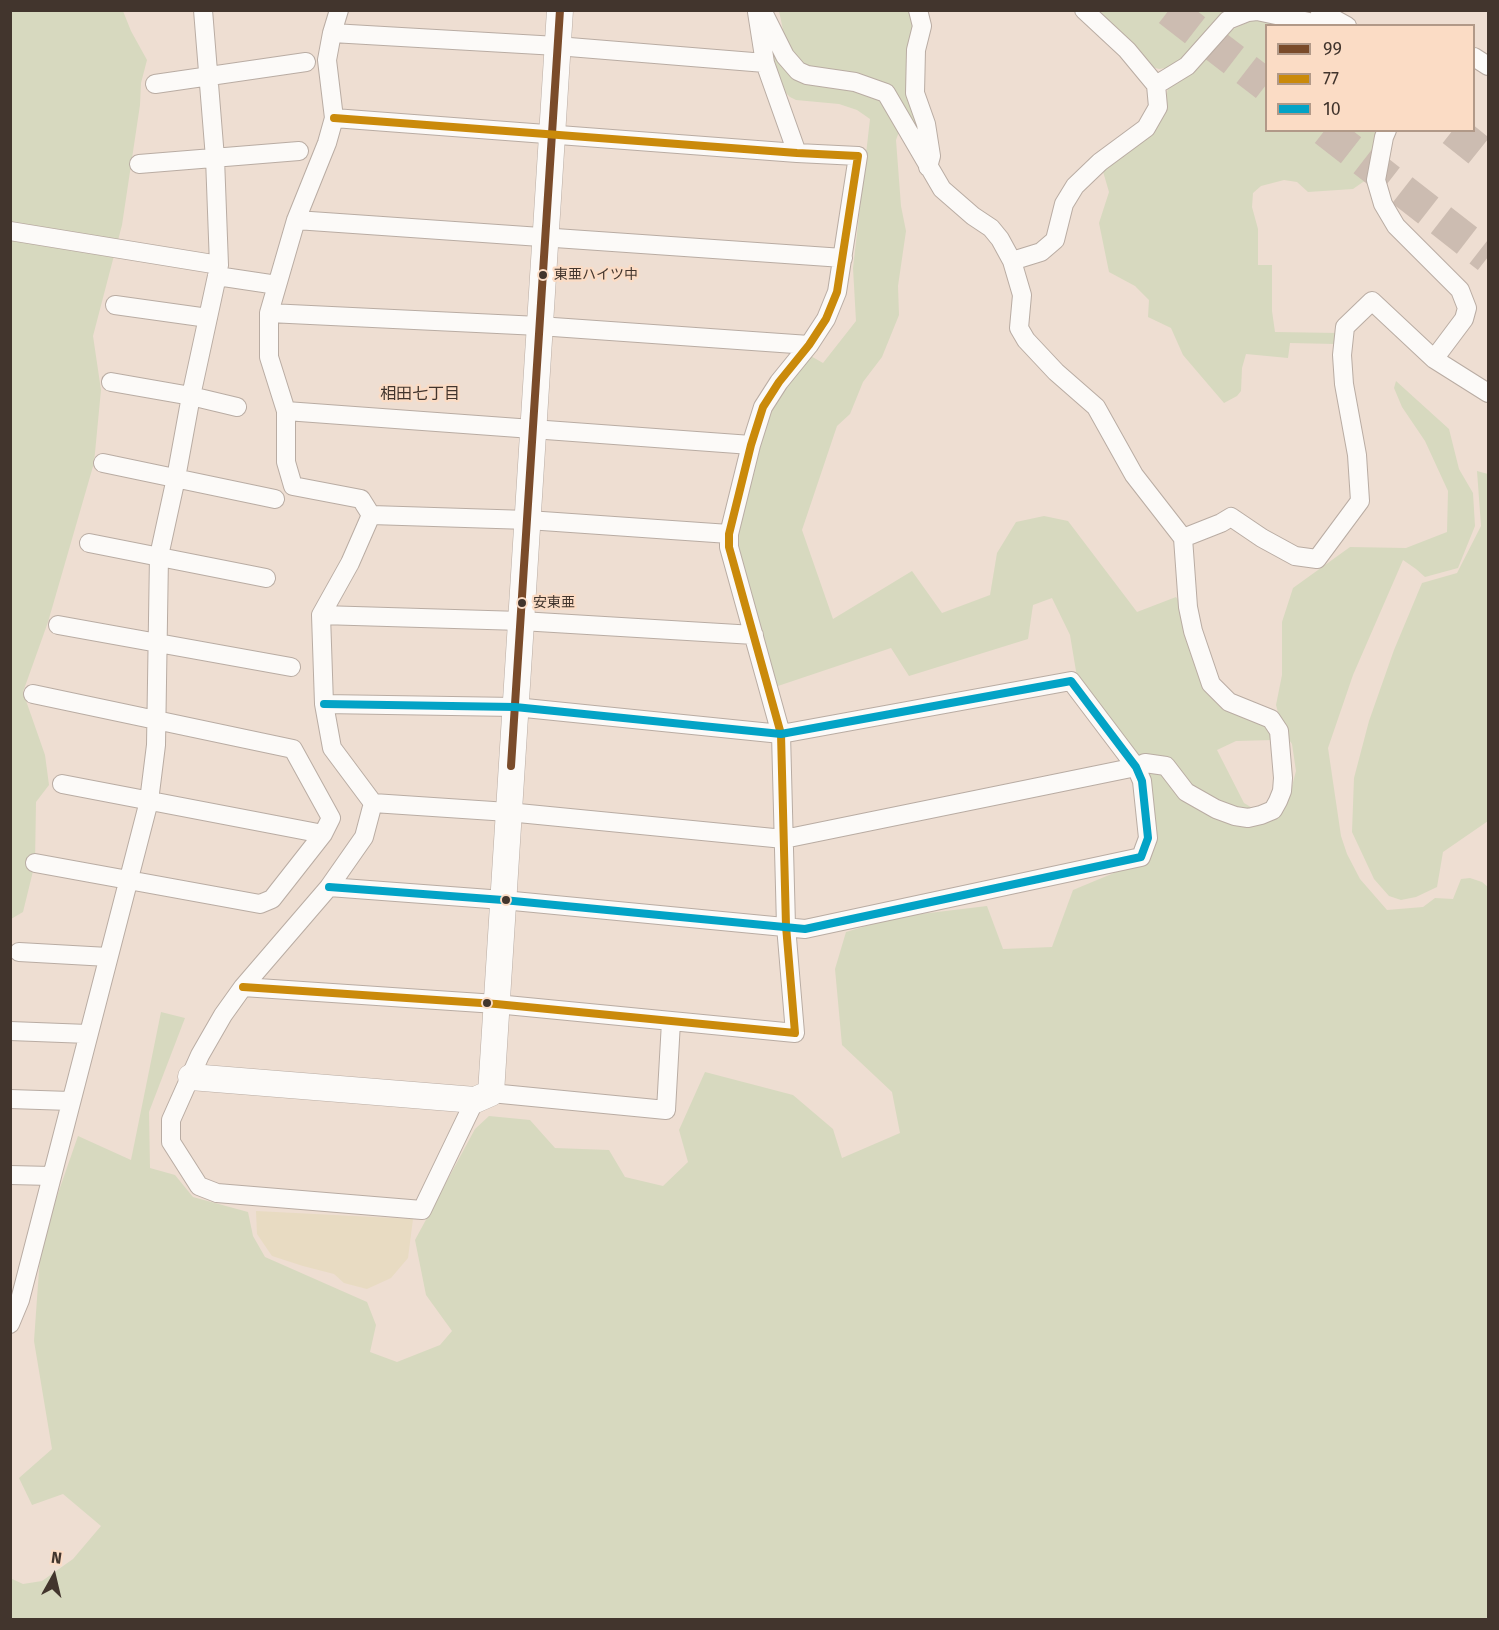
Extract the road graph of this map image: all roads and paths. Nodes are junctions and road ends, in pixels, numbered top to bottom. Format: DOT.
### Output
graph roads {
  1 [pos="203,10"];
  2 [pos="560,10"];
  3 [pos="756,10"];
  4 [pos="762,10"];
  5 [pos="918,10"];
  6 [pos="1084,10"];
  7 [pos="1318,10"];
  8 [pos="339,11"];
  9 [pos="1319,24"];
  10 [pos="1343,24"];
  11 [pos="332,33"];
  12 [pos="557,46"];
  13 [pos="1475,58"];
  14 [pos="306,62"];
  15 [pos="765,63"];
  16 [pos="1488,66"];
  17 [pos="208,75"];
  18 [pos="155,84"];
  19 [pos="1156,85"];
  20 [pos="334,118"];
  21 [pos="1386,132"];
  22 [pos="552,135"];
  23 [pos="299,151"];
  24 [pos="797,153"];
  25 [pos="215,158"];
  26 [pos="139,164"];
  27 [pos="928,167"];
  28 [pos="296,220"];
  29 [pos="10,231"];
  30 [pos="546,238"];
  31 [pos="843,258"];
  32 [pos="1012,261"];
  33 [pos="218,270"];
  34 [pos="277,285"];
  35 [pos="115,305"];
  36 [pos="269,313"];
  37 [pos="208,318"];
  38 [pos="539,326"];
  39 [pos="809,345"];
  40 [pos="1434,359"];
  41 [pos="111,382"];
  42 [pos="1488,393"];
  43 [pos="191,396"];
  44 [pos="237,407"];
  45 [pos="286,411"];
  46 [pos="533,429"];
  47 [pos="751,445"];
  48 [pos="103,463"];
  49 [pos="176,478"];
  50 [pos="275,499"];
  51 [pos="370,515"];
  52 [pos="528,520"];
  53 [pos="729,534"];
  54 [pos="1183,538"];
  55 [pos="89,543"];
  56 [pos="159,556"];
  57 [pos="266,578"];
  58 [pos="321,615"];
  59 [pos="521,621"];
  60 [pos="58,625"];
  61 [pos="754,635"];
  62 [pos="157,642"];
  63 [pos="291,667"];
  64 [pos="33,694"];
  65 [pos="324,704"];
  66 [pos="515,707"];
  67 [pos="156,721"];
  68 [pos="781,734"];
  69 [pos="1136,766"];
  70 [pos="62,784"];
  71 [pos="149,801"];
  72 [pos="373,803"];
  73 [pos="508,812"];
  74 [pos="323,834"];
  75 [pos="784,839"];
  76 [pos="35,863"];
  77 [pos="128,879"];
  78 [pos="329,887"];
  79 [pos="503,900"];
  80 [pos="786,926"];
  81 [pos="19,952"];
  82 [pos="108,957"];
  83 [pos="243,987"];
  84 [pos="496,1004"];
  85 [pos="671,1022"];
  86 [pos="10,1030"];
  87 [pos="88,1034"];
  88 [pos="190,1077"];
  89 [pos="483,1096"];
  90 [pos="10,1099"];
  91 [pos="70,1101"];
  92 [pos="10,1175"];
  93 [pos="51,1176"];
  94 [pos="10,1324"];
  1 -- 17 [label="street"];
  2 -- 12 [label="street"];
  3 -- 15 [label="street"];
  4 -- 27 [label="street"];
  5 -- 27 [label="street"];
  6 -- 19 [label="street"];
  7 -- 10 [label="street"];
  8 -- 11 [label="street"];
  9 -- 19 [label="street"];
  11 -- 12 [label="street"];
  11 -- 20 [label="street"];
  12 -- 15 [label="street"];
  12 -- 22 [label="street"];
  13 -- 16 [label="street"];
  14 -- 17 [label="street"];
  15 -- 24 [label="street"];
  17 -- 18 [label="street"];
  17 -- 25 [label="street"];
  19 -- 32 [label="street"];
  20 -- 22 [label="street"];
  20 -- 28 [label="street"];
  21 -- 40 [label="street"];
  22 -- 24 [label="street"];
  22 -- 30 [label="street"];
  23 -- 25 [label="street"];
  24 -- 31 [label="street"];
  25 -- 26 [label="street"];
  25 -- 33 [label="street"];
  27 -- 32 [label="street"];
  28 -- 30 [label="street"];
  28 -- 34 [label="street"];
  29 -- 33 [label="street"];
  30 -- 31 [label="street"];
  30 -- 38 [label="street"];
  31 -- 39 [label="street"];
  32 -- 54 [label="street"];
  33 -- 34 [label="street"];
  33 -- 37 [label="street"];
  34 -- 36 [label="street"];
  35 -- 37 [label="street"];
  36 -- 38 [label="street"];
  36 -- 45 [label="street"];
  37 -- 43 [label="street"];
  38 -- 39 [label="street"];
  38 -- 46 [label="street"];
  39 -- 47 [label="street"];
  40 -- 42 [label="street"];
  40 -- 54 [label="street"];
  41 -- 43 [label="street"];
  43 -- 44 [label="street"];
  43 -- 49 [label="street"];
  45 -- 46 [label="street"];
  45 -- 51 [label="street"];
  46 -- 47 [label="street"];
  46 -- 52 [label="street"];
  47 -- 53 [label="street"];
  48 -- 49 [label="street"];
  49 -- 50 [label="street"];
  49 -- 56 [label="street"];
  51 -- 52 [label="street"];
  51 -- 58 [label="street"];
  52 -- 53 [label="street"];
  52 -- 59 [label="street"];
  53 -- 61 [label="street"];
  54 -- 69 [label="street"];
  55 -- 56 [label="street"];
  56 -- 57 [label="street"];
  56 -- 62 [label="street"];
  58 -- 59 [label="street"];
  58 -- 65 [label="street"];
  59 -- 61 [label="street"];
  59 -- 66 [label="street"];
  60 -- 62 [label="street"];
  61 -- 68 [label="street"];
  62 -- 63 [label="street"];
  62 -- 67 [label="street"];
  64 -- 67 [label="street"];
  65 -- 66 [label="street"];
  65 -- 72 [label="street"];
  66 -- 68 [label="street"];
  66 -- 73 [label="street"];
  67 -- 71 [label="street"];
  67 -- 74 [label="street"];
  68 -- 69 [label="street"];
  68 -- 75 [label="street"];
  69 -- 75 [label="street"];
  69 -- 80 [label="street"];
  70 -- 71 [label="street"];
  71 -- 74 [label="street"];
  71 -- 77 [label="street"];
  72 -- 73 [label="street"];
  72 -- 78 [label="street"];
  73 -- 75 [label="street"];
  73 -- 79 [label="street"];
  74 -- 77 [label="street"];
  75 -- 80 [label="street"];
  76 -- 77 [label="street"];
  77 -- 82 [label="street"];
  78 -- 79 [label="street"];
  78 -- 83 [label="street"];
  79 -- 80 [label="street"];
  79 -- 84 [label="street"];
  80 -- 85 [label="street"];
  81 -- 82 [label="street"];
  82 -- 87 [label="street"];
  83 -- 84 [label="street"];
  83 -- 88 [label="street"];
  84 -- 85 [label="street"];
  84 -- 89 [label="street"];
  85 -- 89 [label="street"];
  86 -- 87 [label="street"];
  87 -- 91 [label="street"];
  88 -- 89 [label="street"];
  88 -- 89 [label="street"];
  90 -- 91 [label="street"];
  91 -- 93 [label="street"];
  92 -- 93 [label="street"];
  93 -- 94 [label="street"];
}
